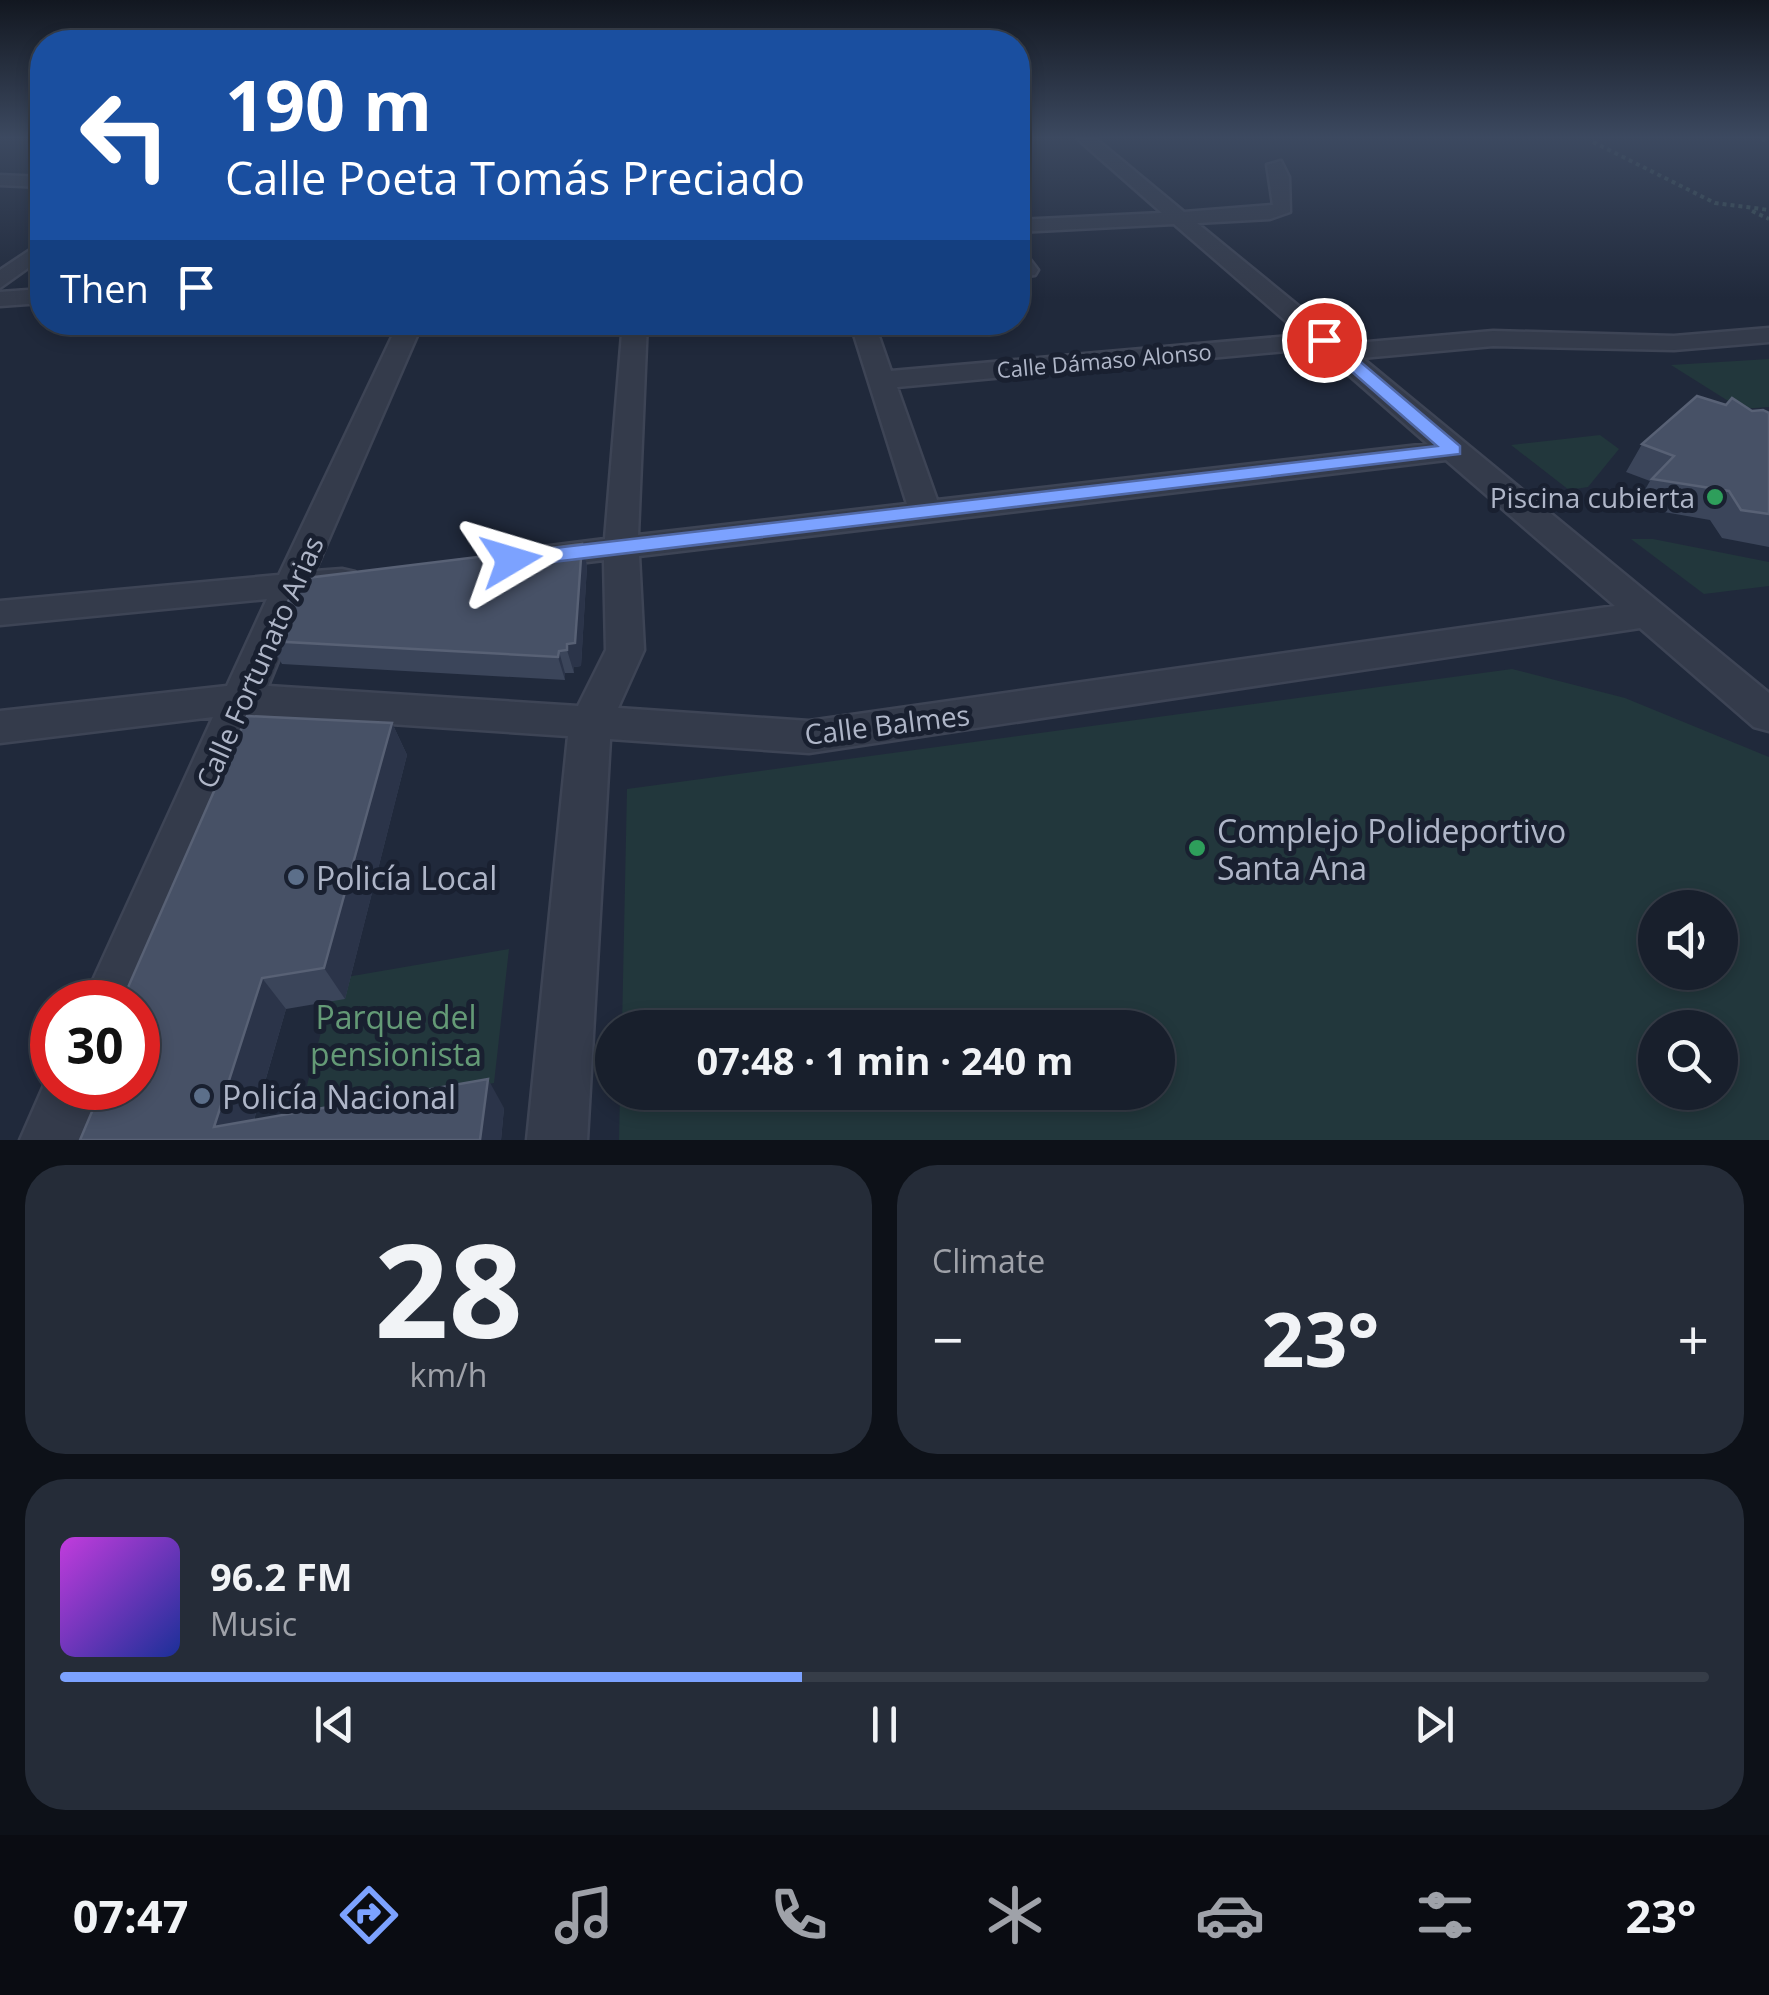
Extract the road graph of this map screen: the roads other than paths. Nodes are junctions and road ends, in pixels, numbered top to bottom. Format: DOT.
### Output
graph roads {
  1 [pos="1146,192"];
  2 [pos="1281,192"];
  3 [pos="1175,218"];
  4 [pos="1030,225"];
  5 [pos="30,257"];
  6 [pos="0,281"];
  7 [pos="30,297"];
  8 [pos="0,299"];
  9 [pos="406,335"];
  10 [pos="634,335"];
  11 [pos="867,335"];
  12 [pos="1769,335"];
  13 [pos="1332,346"];
  14 [pos="883,380"];
  15 [pos="1453,450"];
  16 [pos="926,514"];
  17 [pos="621,547"];
  18 [pos="505,560"];
  19 [pos="369,576"];
  20 [pos="291,586"];
  21 [pos="0,613"];
  22 [pos="1649,614"];
  23 [pos="242,699"];
  24 [pos="1769,716"];
  25 [pos="590,723"];
  26 [pos="0,727"];
  27 [pos="120,980"];
  28 [pos="63,1110"];
  29 [pos="50,1140"];
  30 [pos="557,1140"];
  1 -- 3 [label="street"];
  2 -- 3 [label="street"];
  3 -- 4 [label="street"];
  3 -- 13 [label="street"];
  5 -- 6 [label="street"];
  7 -- 8 [label="street"];
  9 -- 20 [label="street, Calle Fortunato Arias"];
  10 -- 17 [label="street"];
  11 -- 14 [label="street"];
  12 -- 13 [label="street, Calle Dámaso Alonso"];
  13 -- 14 [label="street, Calle Dámaso Alonso"];
  13 -- 15 [label="street"];
  14 -- 16 [label="street"];
  15 -- 16 [label="street"];
  15 -- 22 [label="street"];
  16 -- 17 [label="street"];
  17 -- 18 [label="street"];
  17 -- 25 [label="street"];
  19 -- 20 [label="street"];
  20 -- 21 [label="street"];
  20 -- 23 [label="street, Calle Fortunato Arias"];
  22 -- 24 [label="street"];
  22 -- 25 [label="street, Calle Balmes"];
  23 -- 25 [label="street, Calle Balmes"];
  23 -- 26 [label="street, Calle Balmes"];
  23 -- 27 [label="street, Calle Fortunato Arias"];
  25 -- 30 [label="street"];
  28 -- 29 [label="street"];
}
